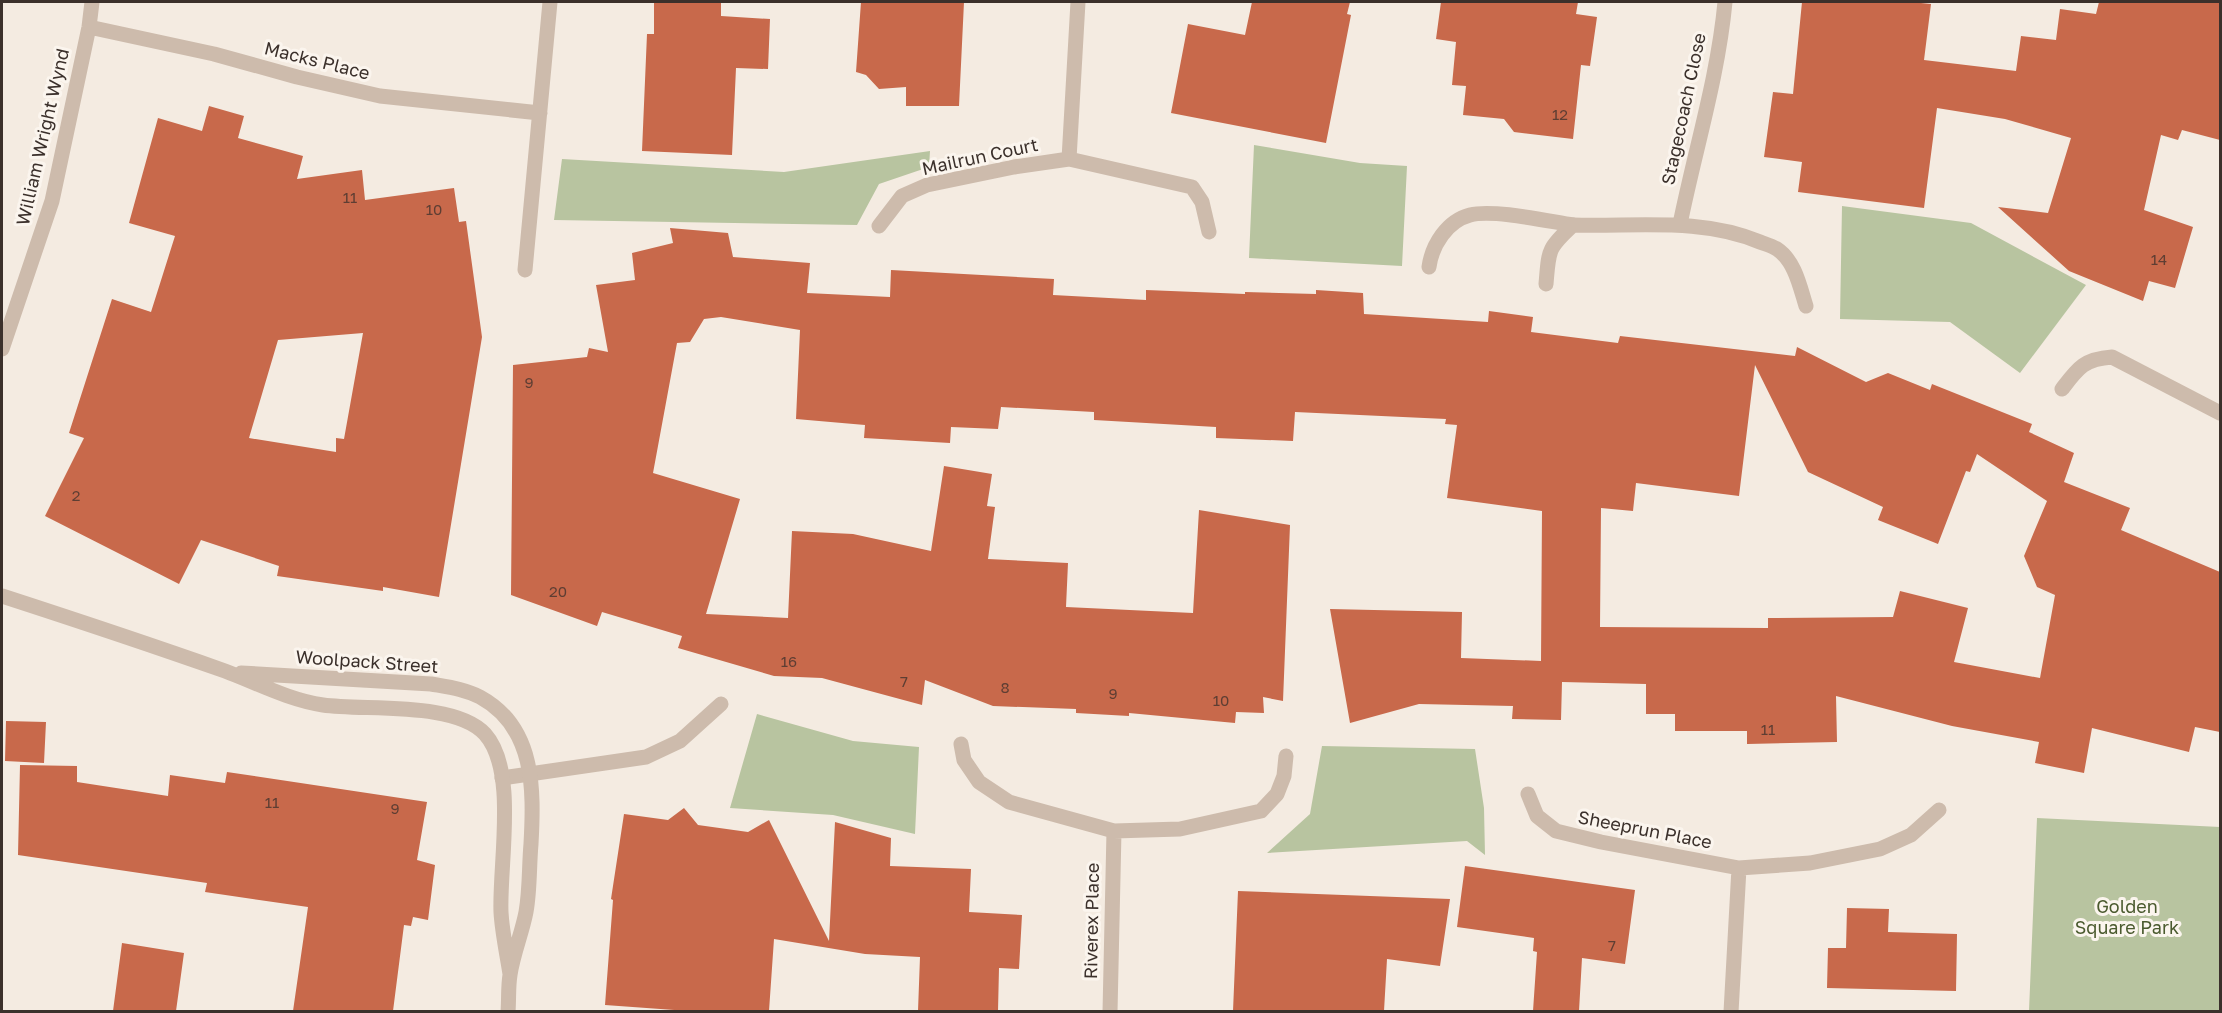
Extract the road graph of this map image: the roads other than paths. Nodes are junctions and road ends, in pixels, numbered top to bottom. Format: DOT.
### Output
graph roads {
  1 [pos="92,2"];
  2 [pos="550,2"];
  3 [pos="1078,2"];
  4 [pos="1725,2"];
  5 [pos="89,27"];
  6 [pos="540,113"];
  7 [pos="1069,159"];
  8 [pos="1680,224"];
  9 [pos="1573,225"];
  10 [pos="879,226"];
  11 [pos="1209,232"];
  12 [pos="1429,267"];
  13 [pos="525,270"];
  14 [pos="1546,284"];
  15 [pos="1806,306"];
  16 [pos="2,349"];
  17 [pos="2062,389"];
  18 [pos="2220,413"];
  19 [pos="2,596"];
  20 [pos="226,672"];
  21 [pos="721,704"];
  22 [pos="961,744"];
  23 [pos="1286,756"];
  24 [pos="531,775"];
  25 [pos="502,778"];
  26 [pos="1528,794"];
  27 [pos="1939,810"];
  28 [pos="1114,831"];
  29 [pos="1739,868"];
  30 [pos="510,974"];
  31 [pos="508,1011"];
  32 [pos="1110,1011"];
  33 [pos="1731,1011"];
  1 -- 5 [label="street, William Wright Wynd"];
  2 -- 6 [label="street"];
  3 -- 7 [label="street"];
  4 -- 8 [label="street, Stagecoach Close"];
  5 -- 6 [label="street, Macks Place"];
  5 -- 16 [label="street, William Wright Wynd"];
  6 -- 13 [label="street"];
  7 -- 10 [label="street, Mailrun Court"];
  7 -- 11 [label="street, Mailrun Court"];
  8 -- 9 [label="street"];
  8 -- 15 [label="street"];
  9 -- 12 [label="street"];
  9 -- 14 [label="street"];
  17 -- 18 [label="street"];
  19 -- 20 [label="street, Woolpack Street"];
  20 -- 24 [label="street, Woolpack Street"];
  20 -- 25 [label="street, Woolpack Street"];
  21 -- 24 [label="street"];
  22 -- 28 [label="street"];
  23 -- 28 [label="street"];
  24 -- 25 [label="street"];
  24 -- 30 [label="street, Woolpack Street"];
  25 -- 30 [label="street, Woolpack Street"];
  26 -- 29 [label="street, Sheeprun Place"];
  27 -- 29 [label="street, Sheeprun Place"];
  28 -- 32 [label="street, Riverex Place"];
  29 -- 33 [label="street"];
  30 -- 31 [label="street, Woolpack Street"];
}
